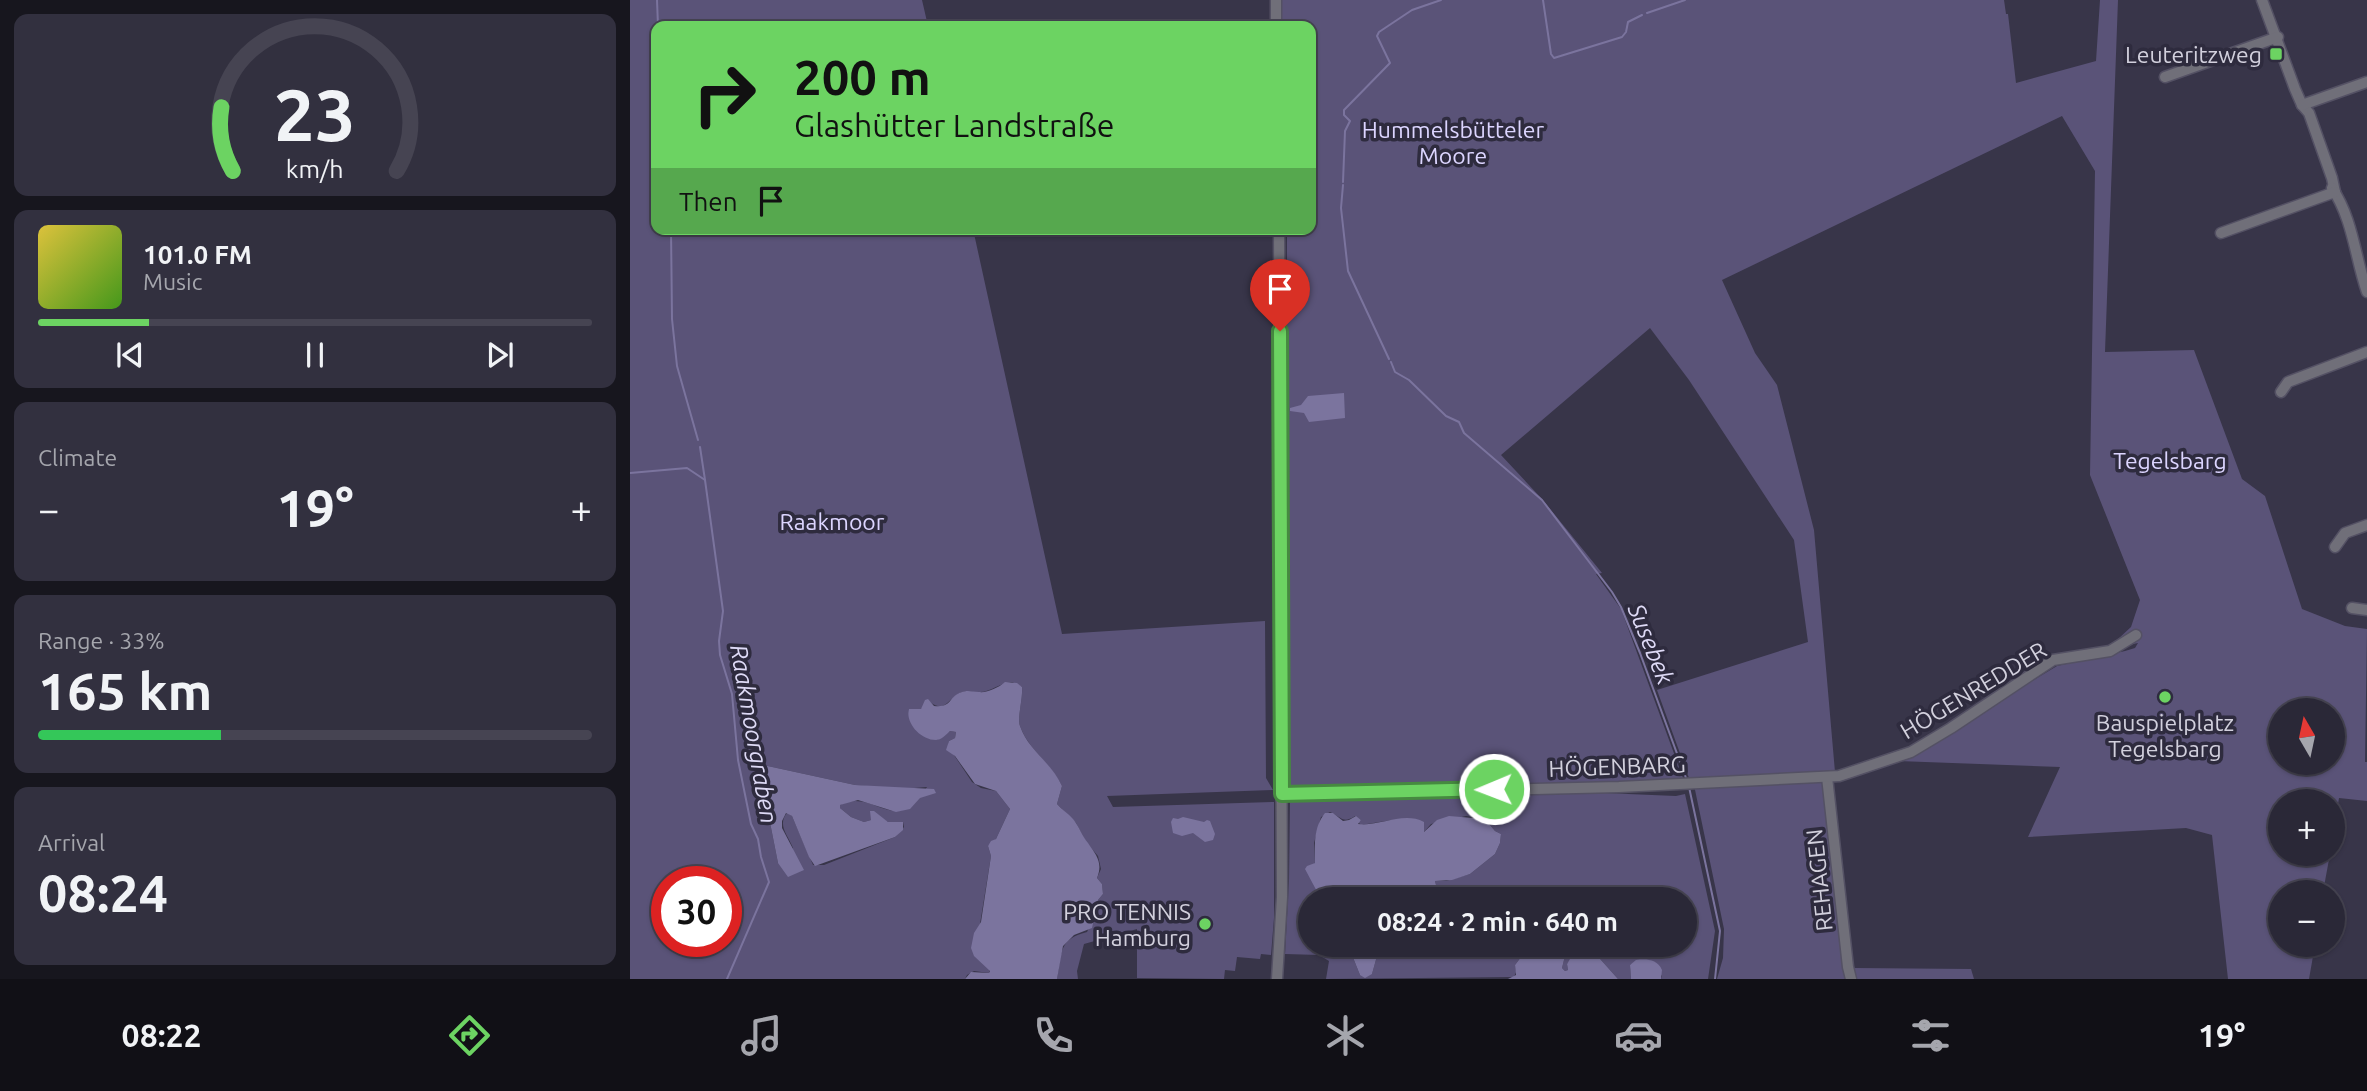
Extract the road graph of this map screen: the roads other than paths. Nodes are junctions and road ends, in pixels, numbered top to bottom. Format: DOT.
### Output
graph roads {
  1 [pos="1276,0"];
  2 [pos="2262,0"];
  3 [pos="2269,0"];
  4 [pos="1276,21"];
  5 [pos="2278,37"];
  6 [pos="2165,77"];
  7 [pos="2367,82"];
  8 [pos="2302,105"];
  9 [pos="2334,192"];
  10 [pos="2221,233"];
  11 [pos="1279,235"];
  12 [pos="2363,256"];
  13 [pos="2367,273"];
  14 [pos="2367,292"];
  15 [pos="2367,352"];
  16 [pos="2281,392"];
  17 [pos="2367,525"];
  18 [pos="2335,547"];
  19 [pos="2352,608"];
  20 [pos="2363,612"];
  21 [pos="2136,635"];
  22 [pos="1828,778"];
  23 [pos="1282,794"];
  24 [pos="1277,979"];
  25 [pos="1851,979"];
  1 -- 4 [label="street"];
  2 -- 5 [label="street"];
  3 -- 5 [label="street"];
  5 -- 6 [label="street"];
  5 -- 8 [label="street"];
  7 -- 8 [label="street"];
  8 -- 9 [label="street"];
  9 -- 10 [label="street"];
  9 -- 12 [label="street"];
  11 -- 23 [label="street"];
  12 -- 13 [label="street"];
  12 -- 14 [label="street"];
  15 -- 16 [label="street"];
  17 -- 18 [label="street"];
  19 -- 20 [label="street"];
  21 -- 22 [label="street, HÖGENREDDER"];
  22 -- 23 [label="street, HÖGENBARG"];
  22 -- 25 [label="street, REHAGEN"];
  23 -- 24 [label="street"];
}
